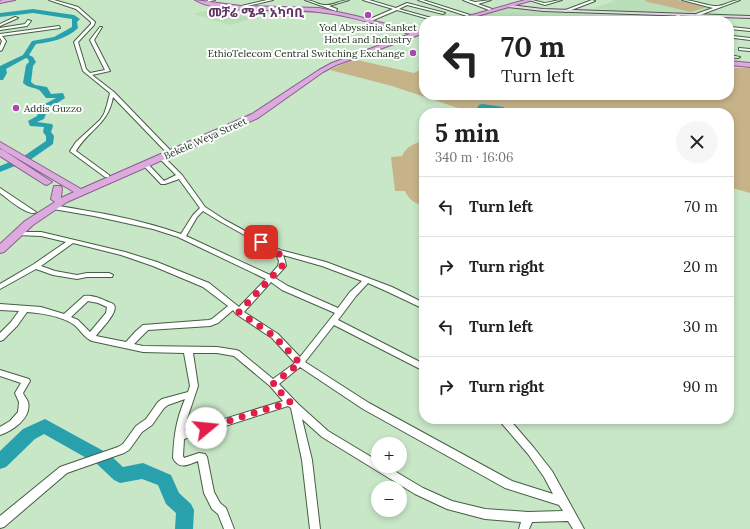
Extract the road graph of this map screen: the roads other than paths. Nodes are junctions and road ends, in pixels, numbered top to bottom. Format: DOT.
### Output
graph roads {
  1 [pos="9,0"];
  2 [pos="13,0"];
  3 [pos="51,0"];
  4 [pos="197,0"];
  5 [pos="208,0"];
  6 [pos="270,0"];
  7 [pos="311,0"];
  8 [pos="347,0"];
  9 [pos="365,0"];
  10 [pos="420,0"];
  11 [pos="466,0"];
  12 [pos="489,0"];
  13 [pos="523,0"];
  14 [pos="531,0"];
  15 [pos="560,0"];
  16 [pos="589,0"];
  17 [pos="684,0"];
  18 [pos="738,0"];
  19 [pos="1,1"];
  20 [pos="385,2"];
  21 [pos="413,2"];
  22 [pos="476,3"];
  23 [pos="379,4"];
  24 [pos="241,6"];
  25 [pos="327,6"];
  26 [pos="510,6"];
  27 [pos="395,8"];
  28 [pos="717,8"];
  29 [pos="490,9"];
  30 [pos="336,10"];
  31 [pos="454,10"];
  32 [pos="565,11"];
  33 [pos="443,13"];
  34 [pos="678,14"];
  35 [pos="469,15"];
  36 [pos="697,15"];
  37 [pos="422,16"];
  38 [pos="435,16"];
  39 [pos="465,16"];
  40 [pos="473,16"];
  41 [pos="724,16"];
  42 [pos="734,16"];
  43 [pos="750,17"];
  44 [pos="16,18"];
  45 [pos="371,20"];
  46 [pos="29,21"];
  47 [pos="38,24"];
  48 [pos="0,25"];
  49 [pos="59,27"];
  50 [pos="101,28"];
  51 [pos="734,28"];
  52 [pos="0,29"];
  53 [pos="36,30"];
  54 [pos="750,30"];
  55 [pos="419,32"];
  56 [pos="14,33"];
  57 [pos="0,35"];
  58 [pos="16,37"];
  59 [pos="734,37"];
  60 [pos="750,39"];
  61 [pos="740,49"];
  62 [pos="0,50"];
  63 [pos="750,50"];
  64 [pos="734,57"];
  65 [pos="738,57"];
  66 [pos="734,63"];
  67 [pos="750,65"];
  68 [pos="89,74"];
  69 [pos="112,93"];
  70 [pos="0,144"];
  71 [pos="0,152"];
  72 [pos="166,153"];
  73 [pos="20,161"];
  74 [pos="145,164"];
  75 [pos="107,176"];
  76 [pos="180,176"];
  77 [pos="57,188"];
  78 [pos="0,190"];
  79 [pos="72,191"];
  80 [pos="54,203"];
  81 [pos="202,208"];
  82 [pos="33,212"];
  83 [pos="18,233"];
  84 [pos="182,237"];
  85 [pos="0,240"];
  86 [pos="72,242"];
  87 [pos="0,250"];
  88 [pos="278,251"];
  89 [pos="36,266"];
  90 [pos="109,275"];
  91 [pos="271,279"];
  92 [pos="366,281"];
  93 [pos="0,287"];
  94 [pos="419,304"];
  95 [pos="0,307"];
  96 [pos="236,309"];
  97 [pos="24,310"];
  98 [pos="340,312"];
  99 [pos="65,318"];
  100 [pos="333,321"];
  101 [pos="90,337"];
  102 [pos="0,338"];
  103 [pos="129,345"];
  104 [pos="188,350"];
  105 [pos="300,363"];
  106 [pos="419,365"];
  107 [pos="0,373"];
  108 [pos="273,384"];
  109 [pos="191,394"];
  110 [pos="292,404"];
  111 [pos="507,424"];
  112 [pos="0,430"];
  113 [pos="179,437"];
  114 [pos="562,501"];
  115 [pos="571,516"];
  116 [pos="528,517"];
  117 [pos="0,523"];
  118 [pos="229,529"];
  119 [pos="315,529"];
  120 [pos="524,529"];
  121 [pos="579,529"];
  1 -- 19 [label="main road"];
  2 -- 19 [label="main road"];
  3 -- 68 [label="street"];
  4 -- 24 [label="main road"];
  5 -- 24 [label="main road"];
  6 -- 24 [label="street"];
  7 -- 25 [label="street"];
  8 -- 25 [label="street"];
  9 -- 23 [label="street"];
  10 -- 21 [label="street"];
  10 -- 31 [label="street"];
  11 -- 22 [label="street"];
  12 -- 22 [label="street"];
  13 -- 29 [label="main road"];
  14 -- 15 [label="street"];
  14 -- 26 [label="main road"];
  16 -- 32 [label="street"];
  17 -- 28 [label="street"];
  18 -- 28 [label="street"];
  20 -- 23 [label="street"];
  22 -- 29 [label="street"];
  23 -- 27 [label="street"];
  24 -- 30 [label="main road"];
  24 -- 55 [label="main road"];
  25 -- 30 [label="street"];
  26 -- 32 [label="street"];
  26 -- 35 [label="main road"];
  27 -- 33 [label="street"];
  27 -- 37 [label="street"];
  27 -- 45 [label="street"];
  28 -- 36 [label="street"];
  29 -- 35 [label="main road"];
  30 -- 45 [label="main road"];
  31 -- 33 [label="street"];
  31 -- 35 [label="street"];
  32 -- 34 [label="street"];
  33 -- 38 [label="street"];
  34 -- 36 [label="street"];
  35 -- 39 [label="main road"];
  35 -- 40 [label="street"];
  36 -- 41 [label="street"];
  42 -- 43 [label="street"];
  44 -- 48 [label="street"];
  45 -- 55 [label="main road"];
  46 -- 52 [label="street"];
  47 -- 53 [label="street"];
  49 -- 53 [label="street"];
  50 -- 68 [label="street"];
  51 -- 54 [label="street"];
  53 -- 56 [label="street"];
  55 -- 72 [label="main road, Bekele Weya Street"];
  56 -- 57 [label="street"];
  56 -- 58 [label="street"];
  57 -- 62 [label="street"];
  59 -- 60 [label="street"];
  61 -- 63 [label="street"];
  64 -- 65 [label="street"];
  66 -- 67 [label="main road"];
  68 -- 69 [label="street"];
  69 -- 72 [label="street"];
  69 -- 75 [label="street"];
  70 -- 73 [label="main road"];
  71 -- 73 [label="main road"];
  72 -- 74 [label="main road, Bekele Weya Street"];
  72 -- 75 [label="main road"];
  72 -- 76 [label="street"];
  73 -- 77 [label="main road"];
  73 -- 79 [label="main road"];
  74 -- 76 [label="street"];
  74 -- 79 [label="main road, Bekele Weya Street"];
  75 -- 79 [label="main road"];
  76 -- 81 [label="street"];
  77 -- 79 [label="main road"];
  77 -- 80 [label="main road"];
  78 -- 82 [label="street"];
  79 -- 80 [label="main road, Bekele Weya Street"];
  80 -- 82 [label="main road"];
  80 -- 83 [label="main road, Bekele Weya Street"];
  80 -- 84 [label="street"];
  81 -- 84 [label="street"];
  81 -- 88 [label="street"];
  82 -- 85 [label="main road"];
  83 -- 86 [label="street"];
  83 -- 87 [label="main road, Bekele Weya Street"];
  84 -- 91 [label="street"];
  86 -- 89 [label="street"];
  86 -- 96 [label="street"];
  88 -- 91 [label="street"];
  88 -- 92 [label="street"];
  89 -- 90 [label="street"];
  89 -- 93 [label="street"];
  91 -- 96 [label="street"];
  91 -- 98 [label="street"];
  92 -- 94 [label="street"];
  92 -- 98 [label="street"];
  95 -- 97 [label="street"];
  96 -- 103 [label="street"];
  96 -- 105 [label="street"];
  97 -- 99 [label="street"];
  97 -- 102 [label="street"];
  98 -- 100 [label="street"];
  99 -- 101 [label="street"];
  99 -- 101 [label="street"];
  100 -- 105 [label="street"];
  100 -- 106 [label="street"];
  101 -- 103 [label="street"];
  103 -- 104 [label="street"];
  104 -- 108 [label="street"];
  104 -- 109 [label="street"];
  105 -- 108 [label="street"];
  105 -- 114 [label="street"];
  107 -- 112 [label="street"];
  108 -- 110 [label="street"];
  109 -- 113 [label="street"];
  109 -- 117 [label="street"];
  110 -- 113 [label="street"];
  110 -- 116 [label="street"];
  110 -- 119 [label="street"];
  111 -- 114 [label="street"];
  113 -- 118 [label="street"];
  114 -- 115 [label="street"];
  115 -- 116 [label="street"];
  115 -- 121 [label="street"];
  116 -- 120 [label="street"];
}
